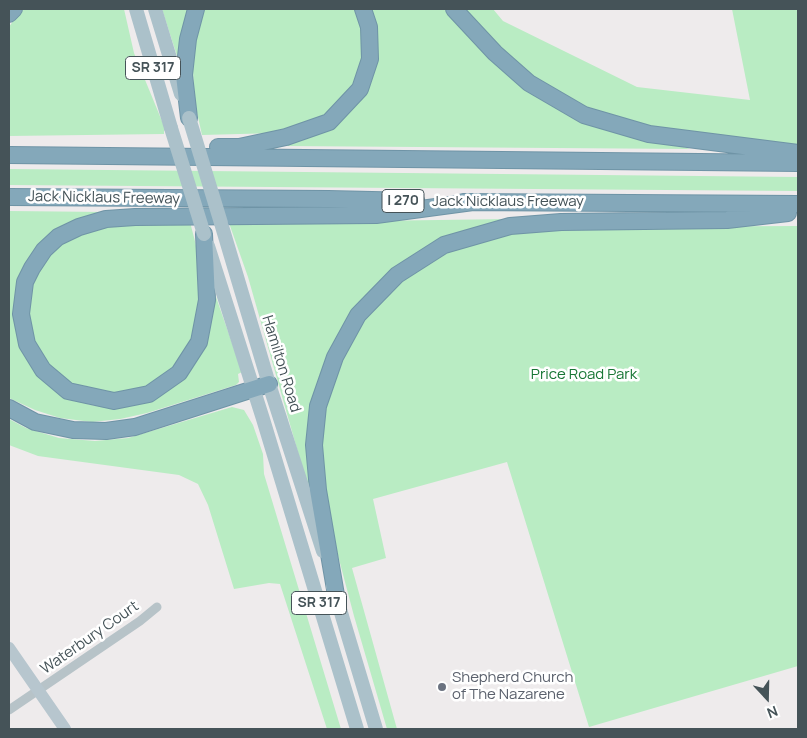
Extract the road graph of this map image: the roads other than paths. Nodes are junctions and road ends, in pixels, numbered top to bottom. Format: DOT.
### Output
graph roads {
  1 [pos="14,9"];
  2 [pos="136,9"];
  3 [pos="154,9"];
  4 [pos="196,9"];
  5 [pos="363,9"];
  6 [pos="454,9"];
  7 [pos="9,14"];
  8 [pos="189,118"];
  9 [pos="798,153"];
  10 [pos="9,155"];
  11 [pos="798,163"];
  12 [pos="9,197"];
  13 [pos="472,202"];
  14 [pos="798,204"];
  15 [pos="798,212"];
  16 [pos="204,234"];
  17 [pos="269,384"];
  18 [pos="254,390"];
  19 [pos="9,408"];
  20 [pos="336,595"];
  21 [pos="158,607"];
  22 [pos="9,648"];
  23 [pos="38,691"];
  24 [pos="9,710"];
  25 [pos="65,729"];
  26 [pos="356,729"];
  27 [pos="376,729"];
  1 -- 7 [label="highway"];
  2 -- 16 [label="main road, SR 317, bridge"];
  3 -- 8 [label="main road, Hamilton Road / SR 317"];
  4 -- 8 [label="highway"];
  5 -- 10 [label="highway"];
  6 -- 9 [label="highway"];
  8 -- 17 [label="main road, Hamilton Road / SR 317, bridge"];
  10 -- 11 [label="highway"];
  12 -- 13 [label="highway, Jack Nicklaus Freeway / I 270"];
  13 -- 14 [label="highway, Jack Nicklaus Freeway / I 270"];
  13 -- 16 [label="highway"];
  15 -- 20 [label="highway"];
  16 -- 18 [label="main road, SR 317"];
  17 -- 18 [label="highway"];
  17 -- 20 [label="main road, Hamilton Road / SR 317"];
  18 -- 19 [label="highway"];
  18 -- 26 [label="main road, SR 317"];
  20 -- 27 [label="main road, Hamilton Road / SR 317"];
  21 -- 23 [label="street, Waterbury Court"];
  22 -- 23 [label="main road"];
  23 -- 24 [label="street, Waterbury Court"];
  23 -- 25 [label="main road"];
}
